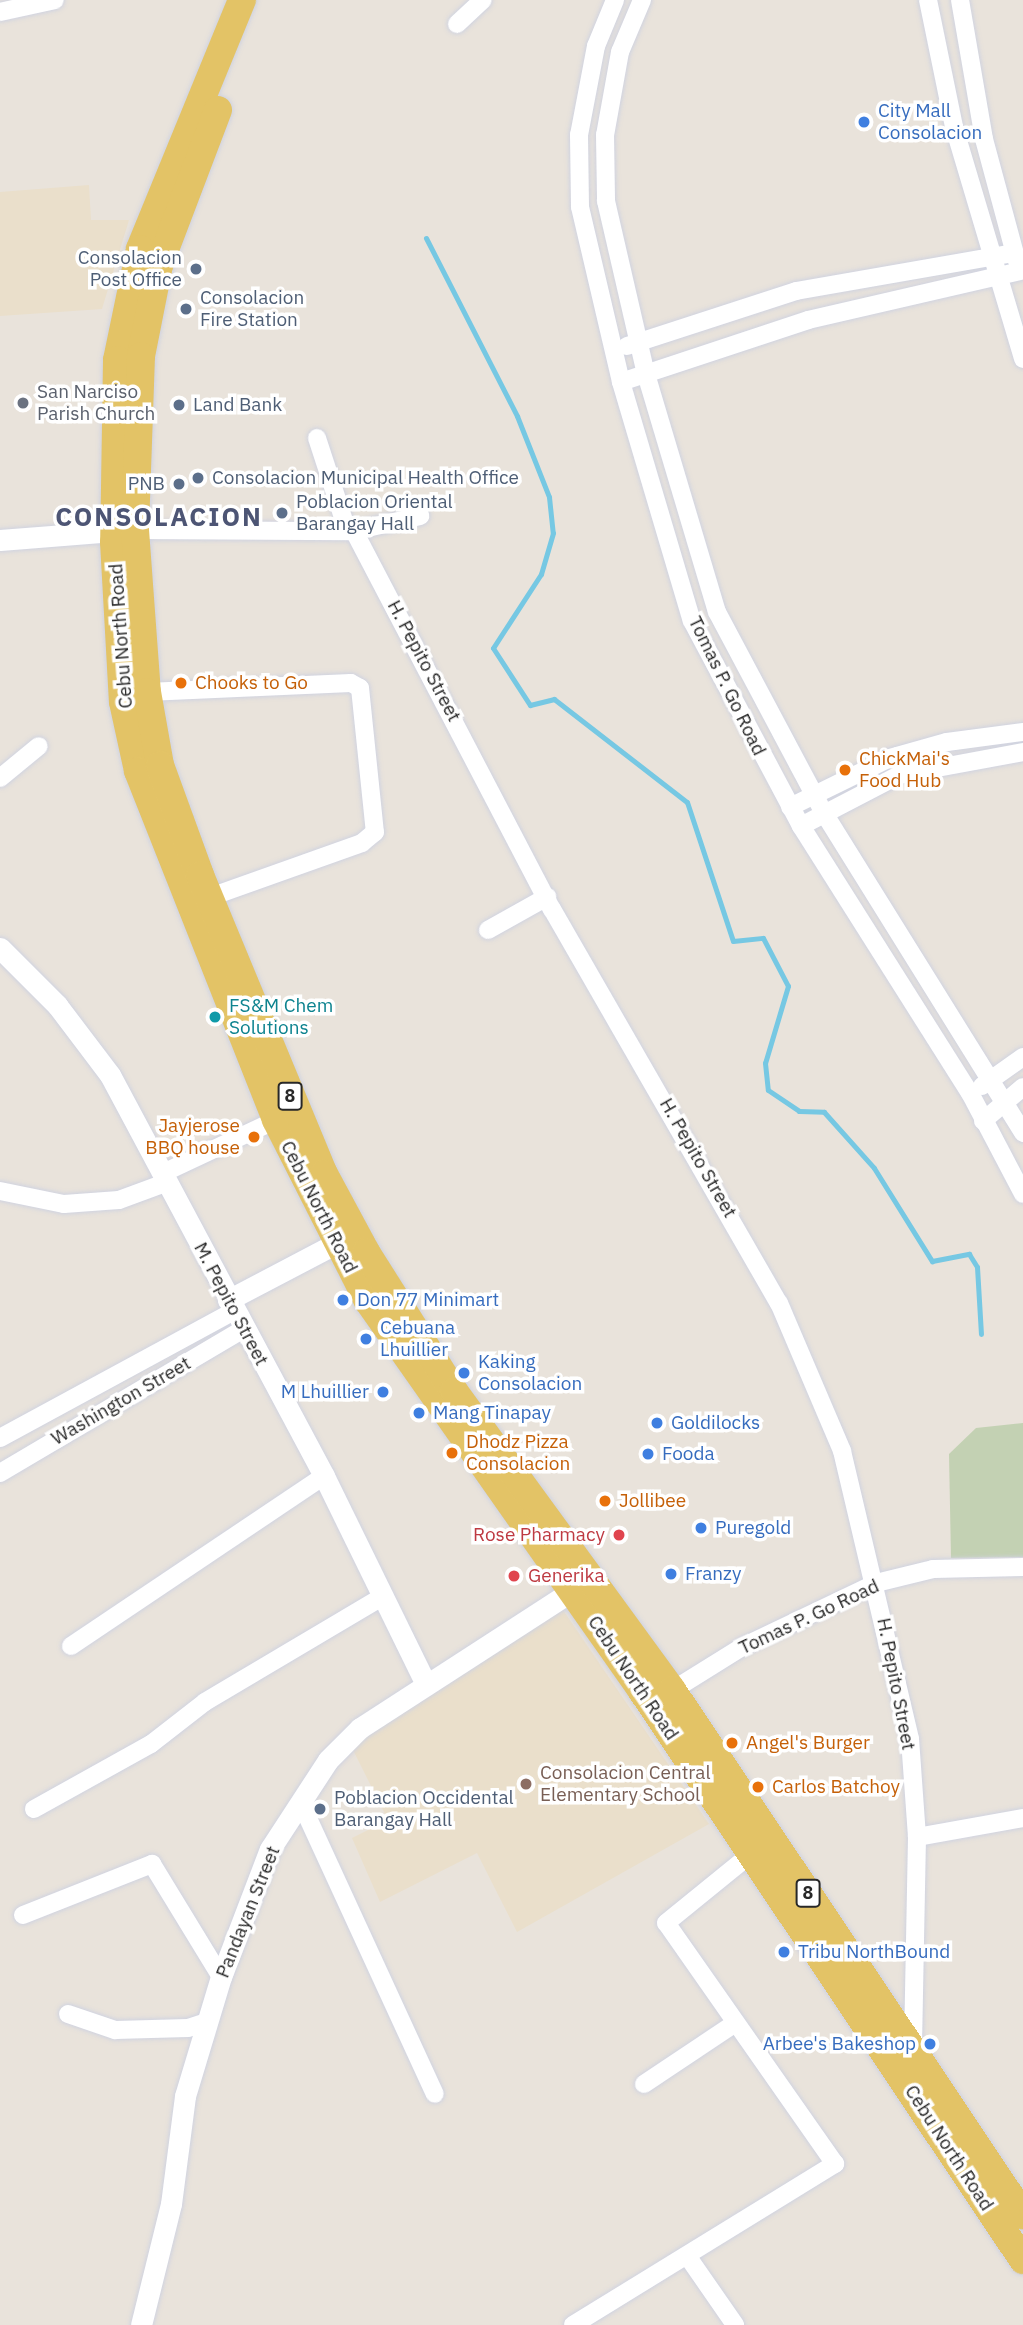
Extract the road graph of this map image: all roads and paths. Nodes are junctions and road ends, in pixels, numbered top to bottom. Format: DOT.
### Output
graph roads {
  1 [pos="55,0"];
  2 [pos="242,0"];
  3 [pos="262,0"];
  4 [pos="483,0"];
  5 [pos="615,0"];
  6 [pos="642,0"];
  7 [pos="928,0"];
  8 [pos="960,0"];
  9 [pos="0,12"];
  10 [pos="457,24"];
  11 [pos="1014,253"];
  12 [pos="993,258"];
  13 [pos="1021,276"];
  14 [pos="999,279"];
  15 [pos="639,342"];
  16 [pos="614,351"];
  17 [pos="1023,359"];
  18 [pos="646,374"];
  19 [pos="621,382"];
  20 [pos="317,438"];
  21 [pos="420,516"];
  22 [pos="125,530"];
  23 [pos="351,530"];
  24 [pos="0,540"];
  25 [pos="147,692"];
  26 [pos="1023,732"];
  27 [pos="39,746"];
  28 [pos="1023,752"];
  29 [pos="0,778"];
  30 [pos="813,793"];
  31 [pos="790,807"];
  32 [pos="824,813"];
  33 [pos="801,826"];
  34 [pos="196,885"];
  35 [pos="547,897"];
  36 [pos="488,930"];
  37 [pos="0,948"];
  38 [pos="1023,1057"];
  39 [pos="992,1080"];
  40 [pos="1023,1087"];
  41 [pos="970,1093"];
  42 [pos="1007,1101"];
  43 [pos="276,1120"];
  44 [pos="983,1121"];
  45 [pos="1023,1133"];
  46 [pos="165,1177"];
  47 [pos="0,1192"];
  48 [pos="1023,1194"];
  49 [pos="346,1239"];
  50 [pos="235,1314"];
  51 [pos="0,1438"];
  52 [pos="0,1473"];
  53 [pos="324,1476"];
  54 [pos="1023,1567"];
  55 [pos="876,1583"];
  56 [pos="572,1591"];
  57 [pos="382,1597"];
  58 [pos="71,1646"];
  59 [pos="426,1684"];
  60 [pos="662,1698"];
  61 [pos="301,1803"];
  62 [pos="34,1809"];
  63 [pos="1023,1818"];
  64 [pos="917,1837"];
  65 [pos="752,1853"];
  66 [pos="23,1915"];
  67 [pos="221,1978"];
  68 [pos="68,2014"];
  69 [pos="206,2022"];
  70 [pos="734,2024"];
  71 [pos="913,2050"];
  72 [pos="643,2084"];
  73 [pos="435,2095"];
  74 [pos="1023,2215"];
  75 [pos="688,2257"];
  76 [pos="1023,2260"];
  77 [pos="141,2325"];
  78 [pos="573,2325"];
  79 [pos="735,2325"];
  1 -- 9 [label="street"];
  2 -- 22 [label="main road, Cebu North Road / 8"];
  3 -- 22 [label="main road, Cebu North Road / 8"];
  4 -- 10 [label="street"];
  5 -- 16 [label="street, Tomas P. Go Road"];
  6 -- 15 [label="street, Tomas P. Go Road"];
  7 -- 12 [label="street"];
  8 -- 11 [label="street"];
  11 -- 12 [label="street"];
  11 -- 13 [label="street"];
  12 -- 14 [label="street"];
  12 -- 15 [label="street"];
  13 -- 14 [label="street"];
  14 -- 17 [label="street"];
  14 -- 18 [label="street"];
  15 -- 16 [label="street"];
  15 -- 18 [label="street, Tomas P. Go Road"];
  16 -- 19 [label="street, Tomas P. Go Road"];
  18 -- 19 [label="street"];
  18 -- 30 [label="street, Tomas P. Go Road"];
  19 -- 31 [label="street, Tomas P. Go Road"];
  20 -- 23 [label="street, H. Pepito Street"];
  21 -- 23 [label="street"];
  22 -- 23 [label="street"];
  22 -- 24 [label="street"];
  22 -- 25 [label="main road, Cebu North Road / 8"];
  22 -- 34 [label="main road, Cebu North Road / 8"];
  23 -- 35 [label="street, H. Pepito Street"];
  25 -- 34 [label="main road, Cebu North Road / 8"];
  25 -- 34 [label="street"];
  26 -- 30 [label="street"];
  27 -- 29 [label="street"];
  28 -- 32 [label="street"];
  30 -- 31 [label="street"];
  30 -- 32 [label="street, Tomas P. Go Road"];
  31 -- 33 [label="street, Tomas P. Go Road"];
  32 -- 33 [label="street"];
  32 -- 39 [label="street, Tomas P. Go Road"];
  33 -- 41 [label="street, Tomas P. Go Road"];
  34 -- 43 [label="main road, Cebu North Road / 8"];
  34 -- 49 [label="main road, Cebu North Road / 8"];
  35 -- 36 [label="street"];
  35 -- 55 [label="street, H. Pepito Street"];
  37 -- 46 [label="street, M. Pepito Street"];
  38 -- 39 [label="street"];
  39 -- 41 [label="street"];
  39 -- 42 [label="street, Tomas P. Go Road"];
  40 -- 42 [label="street"];
  41 -- 44 [label="street, Tomas P. Go Road"];
  42 -- 44 [label="street"];
  42 -- 45 [label="street, Tomas P. Go Road"];
  43 -- 46 [label="street"];
  43 -- 49 [label="main road, Cebu North Road / 8"];
  44 -- 48 [label="street, Tomas P. Go Road"];
  46 -- 47 [label="street"];
  46 -- 50 [label="street, M. Pepito Street"];
  49 -- 50 [label="street"];
  49 -- 56 [label="main road, Cebu North Road / 8"];
  49 -- 60 [label="main road, Cebu North Road / 8"];
  50 -- 51 [label="street, Washington Street"];
  50 -- 52 [label="street, Washington Street"];
  50 -- 53 [label="street, M. Pepito Street"];
  53 -- 57 [label="street, M. Pepito Street"];
  53 -- 58 [label="street"];
  54 -- 55 [label="street, Tomas P. Go Road"];
  55 -- 60 [label="street, Tomas P. Go Road"];
  55 -- 64 [label="street, H. Pepito Street"];
  56 -- 59 [label="street, Pandayan Street"];
  56 -- 60 [label="main road, Cebu North Road / 8"];
  57 -- 59 [label="street, M. Pepito Street"];
  57 -- 62 [label="street"];
  59 -- 61 [label="street, Pandayan Street"];
  60 -- 65 [label="main road, Cebu North Road / 8"];
  60 -- 71 [label="main road, Cebu North Road / 8"];
  61 -- 67 [label="street, Pandayan Street"];
  61 -- 73 [label="street"];
  63 -- 64 [label="street"];
  64 -- 71 [label="street, H. Pepito Street"];
  65 -- 70 [label="street"];
  65 -- 76 [label="main road, Cebu North Road / 8"];
  66 -- 67 [label="street"];
  67 -- 69 [label="street, Pandayan Street"];
  68 -- 69 [label="street"];
  69 -- 77 [label="street, Pandayan Street"];
  70 -- 72 [label="street"];
  70 -- 75 [label="street"];
  71 -- 74 [label="main road, Cebu North Road / 8"];
  75 -- 78 [label="street"];
  75 -- 79 [label="street"];
}
